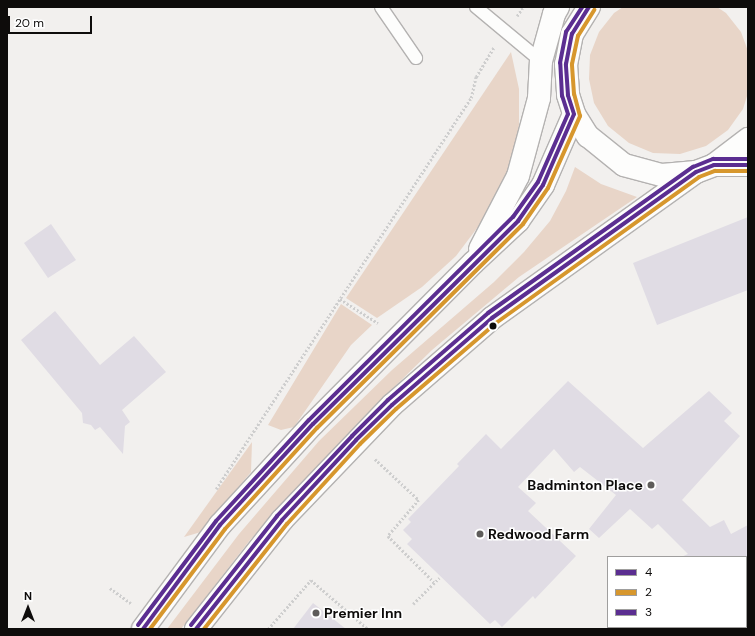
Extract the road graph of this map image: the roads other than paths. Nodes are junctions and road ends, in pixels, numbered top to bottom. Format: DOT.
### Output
graph roads {
  1 [pos="381,7"];
  2 [pos="476,7"];
  3 [pos="558,7"];
  4 [pos="589,7"];
  5 [pos="416,58"];
  6 [pos="541,61"];
  7 [pos="571,104"];
  8 [pos="748,139"];
  9 [pos="748,165"];
  10 [pos="705,169"];
  11 [pos="473,263"];
  12 [pos="143,629"];
  13 [pos="196,629"];
  1 -- 5 [label="lane"];
  2 -- 6 [label="lane"];
  3 -- 6 [label="main road"];
  4 -- 7 [label="main road"];
  6 -- 7 [label="main road"];
  6 -- 11 [label="main road"];
  7 -- 10 [label="main road"];
  7 -- 11 [label="main road"];
  8 -- 10 [label="main road"];
  9 -- 10 [label="main road"];
  10 -- 13 [label="main road"];
  11 -- 12 [label="main road"];
}
